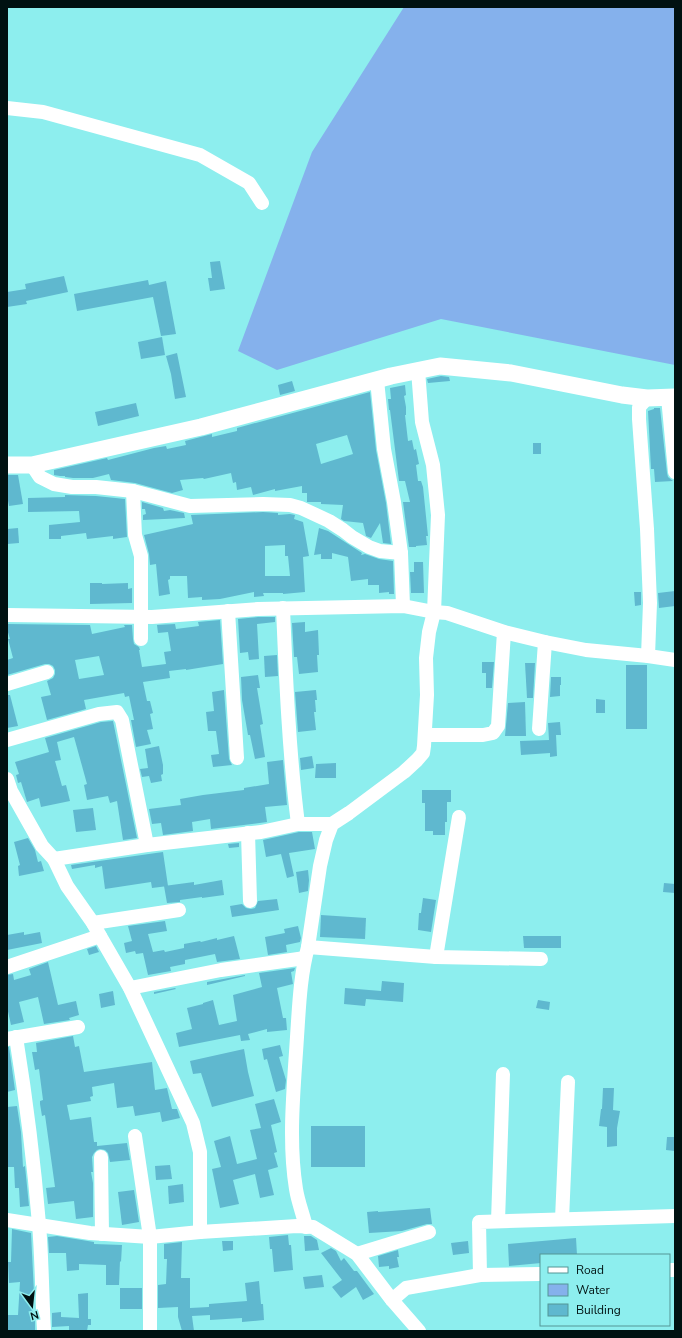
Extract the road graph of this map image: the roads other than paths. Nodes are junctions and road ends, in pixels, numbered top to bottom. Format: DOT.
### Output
graph roads {
  1 [pos="7,108"];
  2 [pos="262,203"];
  3 [pos="418,370"];
  4 [pos="377,380"];
  5 [pos="672,397"];
  6 [pos="647,398"];
  7 [pos="7,465"];
  8 [pos="32,465"];
  9 [pos="675,472"];
  10 [pos="133,491"];
  11 [pos="400,553"];
  12 [pos="403,606"];
  13 [pos="283,608"];
  14 [pos="228,611"];
  15 [pos="434,612"];
  16 [pos="7,615"];
  17 [pos="142,617"];
  18 [pos="504,632"];
  19 [pos="141,639"];
  20 [pos="545,642"];
  21 [pos="648,656"];
  22 [pos="675,660"];
  23 [pos="47,672"];
  24 [pos="7,684"];
  25 [pos="539,729"];
  26 [pos="426,735"];
  27 [pos="7,740"];
  28 [pos="237,758"];
  29 [pos="7,779"];
  30 [pos="459,817"];
  31 [pos="298,824"];
  32 [pos="332,824"];
  33 [pos="248,833"];
  34 [pos="147,845"];
  35 [pos="54,859"];
  36 [pos="250,900"];
  37 [pos="179,910"];
  38 [pos="93,923"];
  39 [pos="100,936"];
  40 [pos="306,953"];
  41 [pos="436,957"];
  42 [pos="541,959"];
  43 [pos="7,967"];
  44 [pos="130,988"];
  45 [pos="78,1028"];
  46 [pos="12,1038"];
  47 [pos="503,1074"];
  48 [pos="568,1082"];
  49 [pos="135,1136"];
  50 [pos="101,1157"];
  51 [pos="675,1216"];
  52 [pos="562,1219"];
  53 [pos="7,1220"];
  54 [pos="498,1221"];
  55 [pos="39,1226"];
  56 [pos="306,1227"];
  57 [pos="200,1232"];
  58 [pos="429,1232"];
  59 [pos="102,1234"];
  60 [pos="150,1237"];
  61 [pos="357,1254"];
  62 [pos="540,1274"];
  63 [pos="480,1275"];
  64 [pos="392,1300"];
  65 [pos="44,1331"];
  66 [pos="150,1331"];
  67 [pos="419,1331"];
  1 -- 2 [label="street"];
  3 -- 4 [label="main road"];
  3 -- 6 [label="main road"];
  3 -- 15 [label="street"];
  4 -- 8 [label="main road"];
  4 -- 11 [label="street"];
  5 -- 6 [label="main road"];
  5 -- 9 [label="street"];
  6 -- 21 [label="street"];
  7 -- 8 [label="main road"];
  8 -- 10 [label="street"];
  10 -- 11 [label="street"];
  10 -- 17 [label="street"];
  11 -- 12 [label="street"];
  12 -- 13 [label="street"];
  12 -- 15 [label="street"];
  13 -- 14 [label="street"];
  13 -- 31 [label="street"];
  14 -- 17 [label="street"];
  14 -- 28 [label="street"];
  15 -- 18 [label="street"];
  15 -- 26 [label="street"];
  16 -- 17 [label="street"];
  17 -- 19 [label="street"];
  18 -- 20 [label="street"];
  18 -- 26 [label="street"];
  20 -- 21 [label="street"];
  20 -- 25 [label="street"];
  21 -- 22 [label="street"];
  23 -- 24 [label="street"];
  26 -- 32 [label="street"];
  27 -- 34 [label="street"];
  29 -- 35 [label="street"];
  30 -- 41 [label="street"];
  31 -- 32 [label="street"];
  31 -- 33 [label="street"];
  32 -- 40 [label="street"];
  33 -- 34 [label="street"];
  33 -- 36 [label="street"];
  34 -- 35 [label="street"];
  35 -- 38 [label="street"];
  37 -- 38 [label="street"];
  38 -- 39 [label="street"];
  39 -- 43 [label="street"];
  39 -- 44 [label="street"];
  40 -- 41 [label="street"];
  40 -- 44 [label="street"];
  40 -- 56 [label="street"];
  41 -- 42 [label="street"];
  44 -- 57 [label="street"];
  45 -- 46 [label="street"];
  46 -- 55 [label="street"];
  47 -- 54 [label="street"];
  48 -- 52 [label="street"];
  49 -- 60 [label="street"];
  50 -- 59 [label="street"];
  51 -- 52 [label="street"];
  52 -- 54 [label="street"];
  53 -- 55 [label="street"];
  54 -- 63 [label="street"];
  55 -- 59 [label="street"];
  55 -- 65 [label="street"];
  56 -- 57 [label="street"];
  56 -- 61 [label="street"];
  57 -- 60 [label="street"];
  58 -- 61 [label="street"];
  59 -- 60 [label="street"];
  60 -- 66 [label="street"];
  61 -- 64 [label="street"];
  62 -- 63 [label="street"];
  63 -- 64 [label="street"];
  64 -- 67 [label="street"];
}
